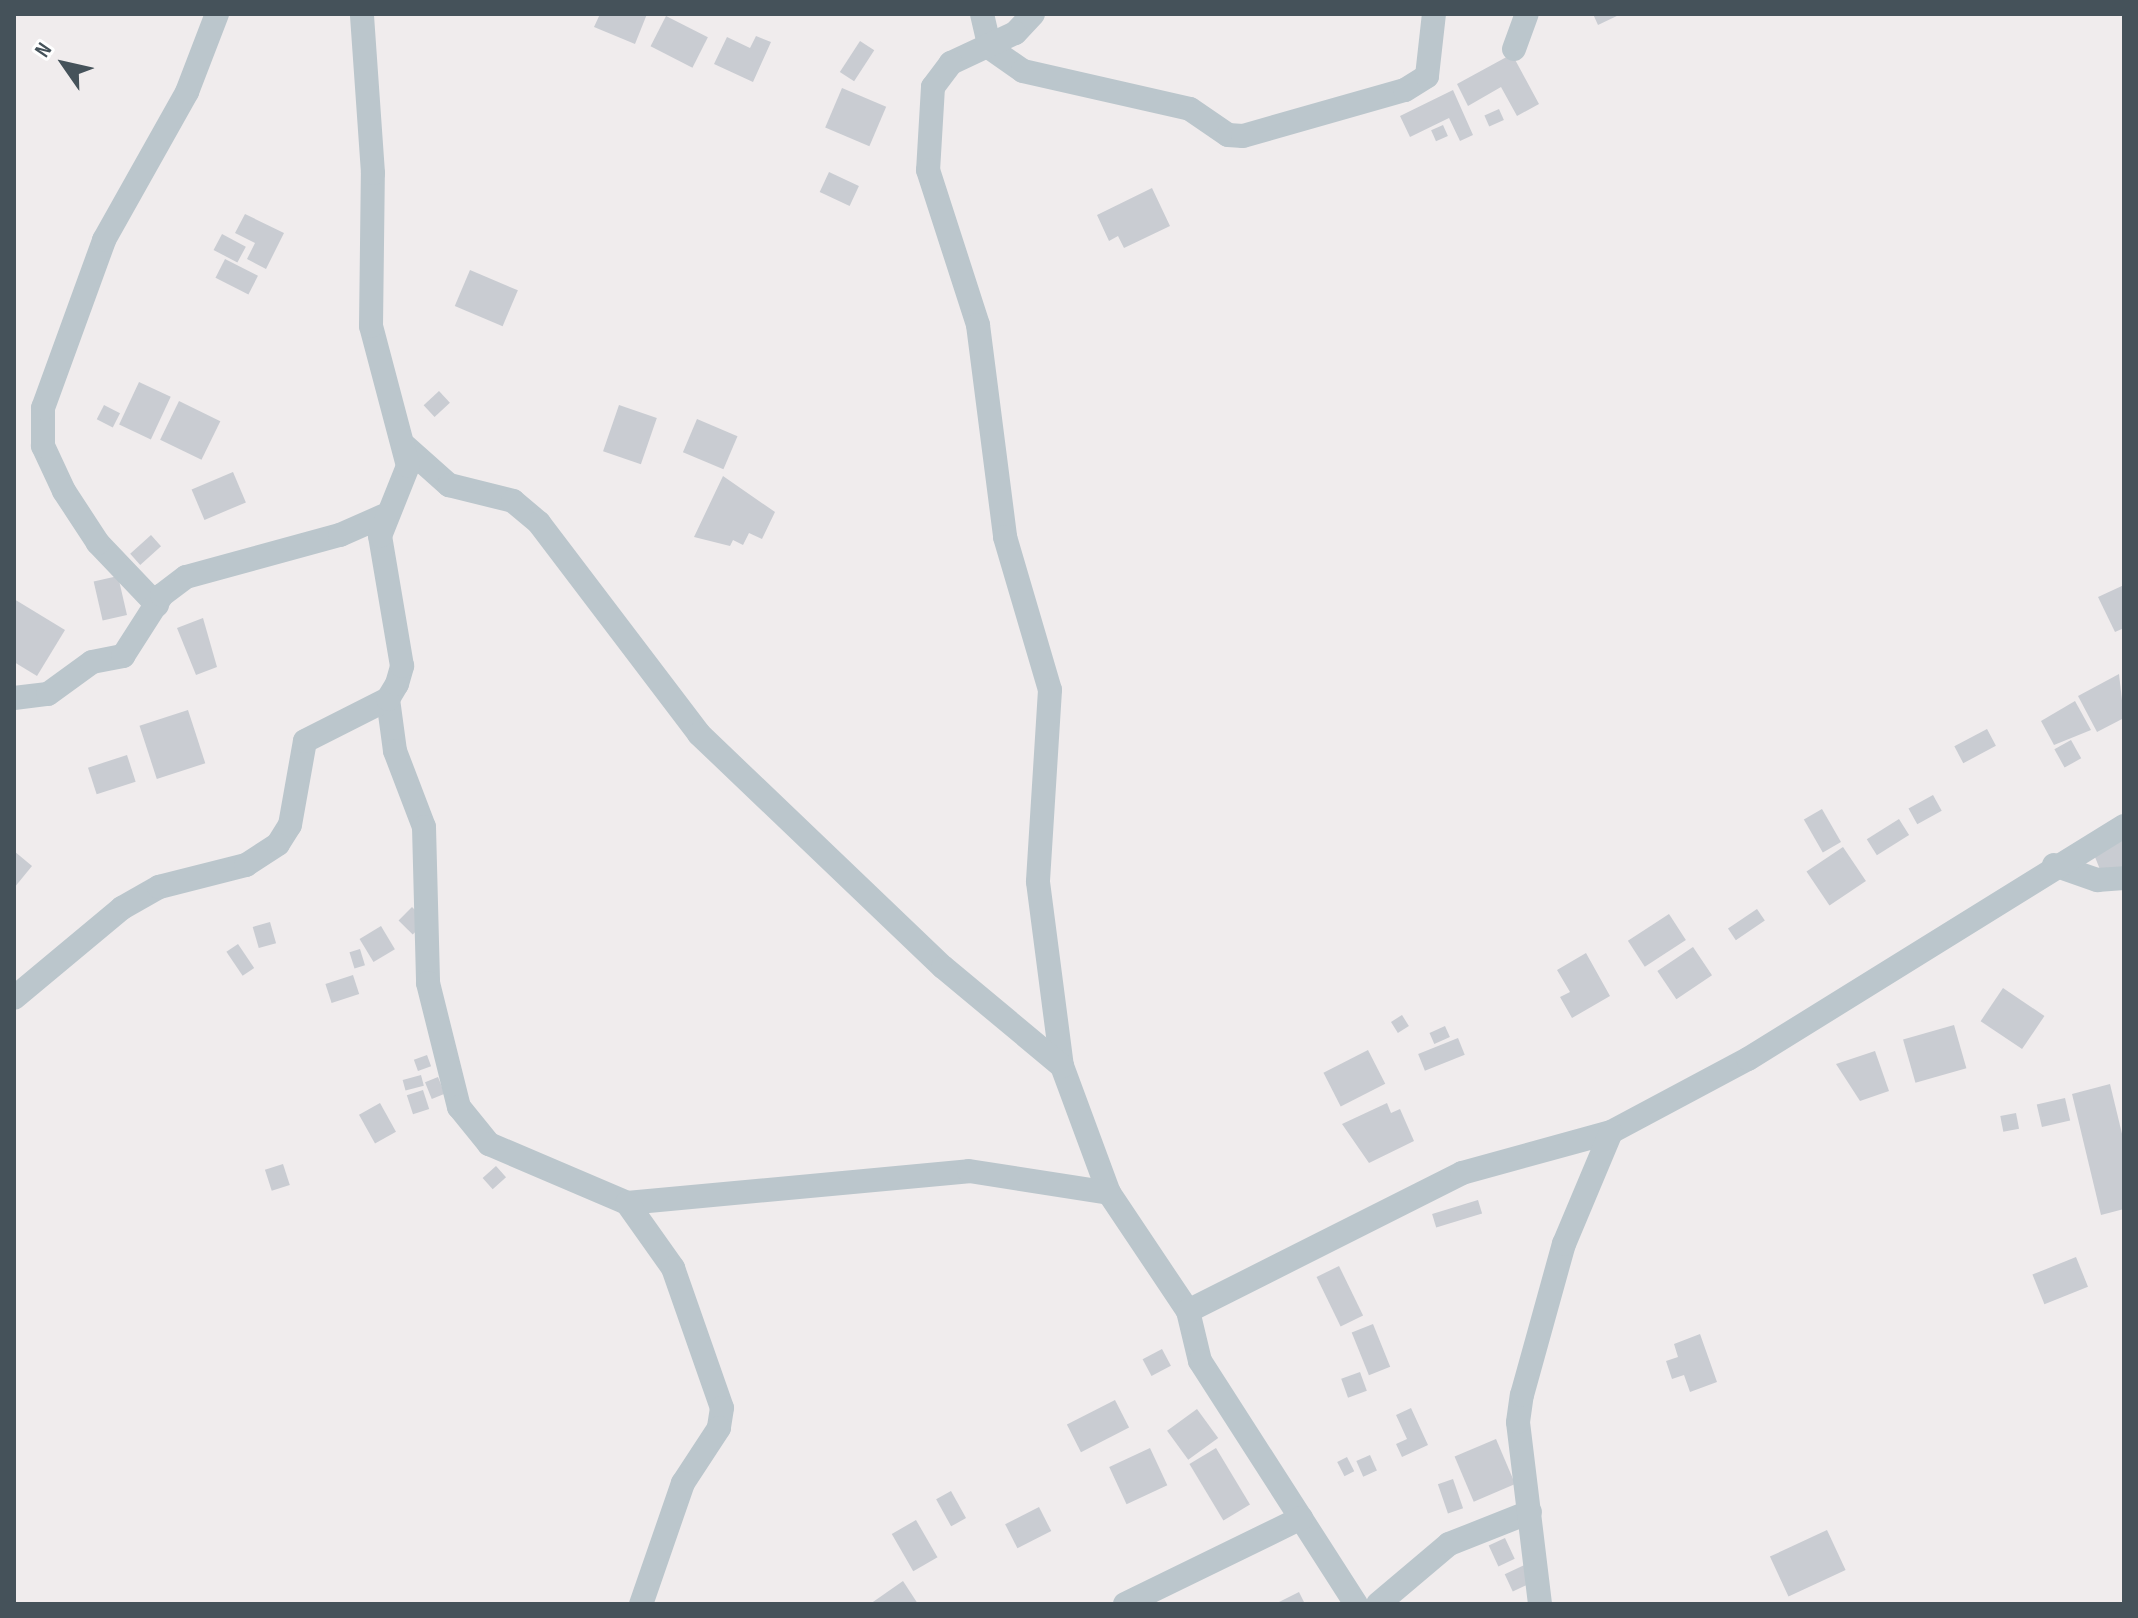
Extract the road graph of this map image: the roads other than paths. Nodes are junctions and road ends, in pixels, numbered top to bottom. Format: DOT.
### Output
graph roads {
  1 [pos="217,14"];
  2 [pos="362,14"];
  3 [pos="982,14"];
  4 [pos="1033,14"];
  5 [pos="1434,14"];
  6 [pos="1527,14"];
  7 [pos="990,48"];
  8 [pos="1514,49"];
  9 [pos="405,446"];
  10 [pos="383,516"];
  11 [pos="157,605"];
  12 [pos="14,698"];
  13 [pos="388,699"];
  14 [pos="2124,826"];
  15 [pos="2054,865"];
  16 [pos="2124,878"];
  17 [pos="14,998"];
  18 [pos="1062,1066"];
  19 [pos="1611,1132"];
  20 [pos="1109,1193"];
  21 [pos="627,1203"];
  22 [pos="1188,1311"];
  23 [pos="1530,1512"];
  24 [pos="1301,1518"];
  25 [pos="641,1604"];
  26 [pos="1125,1604"];
  27 [pos="1356,1604"];
  28 [pos="1378,1604"];
  29 [pos="1540,1604"];
  1 -- 11 [label="street"];
  2 -- 9 [label="street"];
  3 -- 7 [label="street"];
  4 -- 7 [label="street"];
  5 -- 7 [label="street"];
  6 -- 8 [label="street"];
  7 -- 18 [label="street"];
  9 -- 10 [label="street"];
  9 -- 18 [label="street"];
  10 -- 11 [label="street"];
  10 -- 13 [label="street"];
  11 -- 12 [label="street"];
  13 -- 17 [label="street"];
  13 -- 21 [label="street"];
  14 -- 15 [label="street"];
  15 -- 16 [label="street"];
  15 -- 19 [label="street"];
  18 -- 20 [label="street"];
  19 -- 22 [label="street"];
  19 -- 23 [label="street"];
  20 -- 21 [label="street"];
  20 -- 22 [label="street"];
  21 -- 25 [label="street"];
  22 -- 24 [label="street"];
  23 -- 28 [label="street"];
  23 -- 29 [label="street"];
  24 -- 26 [label="street"];
  24 -- 27 [label="street"];
}
